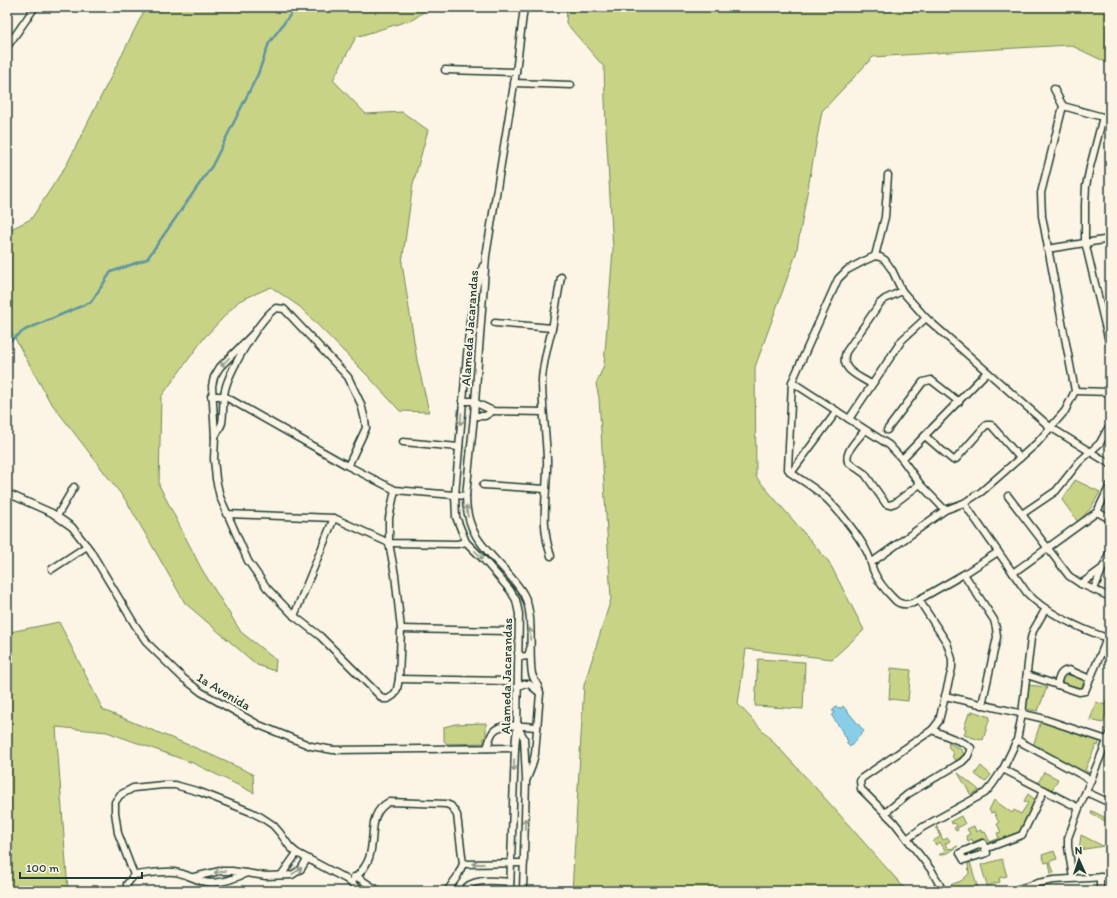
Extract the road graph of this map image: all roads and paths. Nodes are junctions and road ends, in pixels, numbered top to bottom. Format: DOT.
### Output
graph roads {
  1 [pos="35,7"];
  2 [pos="524,7"];
  3 [pos="7,47"];
  4 [pos="445,70"];
  5 [pos="516,72"];
  6 [pos="514,83"];
  7 [pos="571,84"];
  8 [pos="1054,89"];
  9 [pos="1063,106"];
  10 [pos="1103,117"];
  11 [pos="1110,119"];
  12 [pos="888,175"];
  13 [pos="1110,239"];
  14 [pos="1085,242"];
  15 [pos="1047,249"];
  16 [pos="486,256"];
  17 [pos="876,256"];
  18 [pos="561,277"];
  19 [pos="902,291"];
  20 [pos="926,318"];
  21 [pos="495,323"];
  22 [pos="552,328"];
  23 [pos="253,334"];
  24 [pos="1110,346"];
  25 [pos="987,372"];
  26 [pos="792,382"];
  27 [pos="871,384"];
  28 [pos="1075,391"];
  29 [pos="1110,392"];
  30 [pos="211,396"];
  31 [pos="224,396"];
  32 [pos="462,401"];
  33 [pos="475,402"];
  34 [pos="959,402"];
  35 [pos="493,411"];
  36 [pos="837,411"];
  37 [pos="543,412"];
  38 [pos="474,416"];
  39 [pos="849,419"];
  40 [pos="1050,427"];
  41 [pos="1110,428"];
  42 [pos="865,430"];
  43 [pos="887,430"];
  44 [pos="925,436"];
  45 [pos="215,437"];
  46 [pos="403,442"];
  47 [pos="459,447"];
  48 [pos="1090,452"];
  49 [pos="902,458"];
  50 [pos="1020,458"];
  51 [pos="1110,464"];
  52 [pos="348,466"];
  53 [pos="791,473"];
  54 [pos="920,484"];
  55 [pos="483,485"];
  56 [pos="1110,485"];
  57 [pos="74,487"];
  58 [pos="545,488"];
  59 [pos="395,490"];
  60 [pos="7,494"];
  61 [pos="455,495"];
  62 [pos="466,496"];
  63 [pos="1008,496"];
  64 [pos="964,503"];
  65 [pos="945,510"];
  66 [pos="1097,512"];
  67 [pos="226,514"];
  68 [pos="1022,514"];
  69 [pos="57,516"];
  70 [pos="334,518"];
  71 [pos="1110,519"];
  72 [pos="389,542"];
  73 [pos="466,542"];
  74 [pos="87,546"];
  75 [pos="1048,548"];
  76 [pos="1110,551"];
  77 [pos="998,552"];
  78 [pos="551,556"];
  79 [pos="871,563"];
  80 [pos="1104,567"];
  81 [pos="52,569"];
  82 [pos="964,574"];
  83 [pos="1013,574"];
  84 [pos="1081,584"];
  85 [pos="1094,590"];
  86 [pos="1110,597"];
  87 [pos="919,600"];
  88 [pos="1045,610"];
  89 [pos="294,616"];
  90 [pos="401,629"];
  91 [pos="508,631"];
  92 [pos="1108,638"];
  93 [pos="531,648"];
  94 [pos="518,653"];
  95 [pos="1027,675"];
  96 [pos="399,679"];
  97 [pos="1090,680"];
  98 [pos="507,681"];
  99 [pos="1057,685"];
  100 [pos="518,687"];
  101 [pos="540,693"];
  102 [pos="945,696"];
  103 [pos="982,705"];
  104 [pos="1022,714"];
  105 [pos="517,726"];
  106 [pos="537,727"];
  107 [pos="932,730"];
  108 [pos="1109,739"];
  109 [pos="1017,740"];
  110 [pos="487,748"];
  111 [pos="515,748"];
  112 [pos="1003,769"];
  113 [pos="526,780"];
  114 [pos="1091,780"];
  115 [pos="1044,790"];
  116 [pos="1086,792"];
  117 [pos="1110,803"];
  118 [pos="1079,808"];
  119 [pos="885,813"];
  120 [pos="907,840"];
  121 [pos="985,849"];
  122 [pos="297,853"];
  123 [pos="307,859"];
  124 [pos="511,863"];
  125 [pos="524,863"];
  126 [pos="463,864"];
  127 [pos="247,873"];
  128 [pos="282,874"];
  129 [pos="1110,874"];
  130 [pos="134,875"];
  131 [pos="194,877"];
  132 [pos="357,877"];
  133 [pos="1100,877"];
  134 [pos="1073,878"];
  135 [pos="349,881"];
  136 [pos="510,882"];
  137 [pos="126,891"];
  138 [pos="361,891"];
  139 [pos="378,891"];
  140 [pos="447,891"];
  141 [pos="463,891"];
  142 [pos="510,891"];
  143 [pos="523,891"];
  144 [pos="943,891"];
  145 [pos="1012,891"];
  146 [pos="1100,891"];
  1 -- 3 [label="street"];
  2 -- 5 [label="street"];
  4 -- 5 [label="street"];
  5 -- 6 [label="street"];
  6 -- 7 [label="street"];
  6 -- 16 [label="street"];
  8 -- 9 [label="street"];
  9 -- 10 [label="street"];
  9 -- 15 [label="street"];
  10 -- 11 [label="street"];
  10 -- 14 [label="street"];
  12 -- 17 [label="street"];
  13 -- 14 [label="street"];
  14 -- 15 [label="street"];
  14 -- 24 [label="street"];
  15 -- 28 [label="street"];
  16 -- 32 [label="street, Alameda Jacarandas"];
  16 -- 33 [label="street, Alameda Jacarandas"];
  17 -- 19 [label="street"];
  17 -- 26 [label="street"];
  18 -- 22 [label="street"];
  19 -- 20 [label="street"];
  19 -- 27 [label="street"];
  20 -- 25 [label="street"];
  20 -- 27 [label="street"];
  21 -- 22 [label="street"];
  22 -- 37 [label="street"];
  23 -- 30 [label="street, one-way"];
  23 -- 31 [label="street"];
  23 -- 52 [label="street"];
  25 -- 34 [label="street"];
  25 -- 40 [label="street"];
  26 -- 36 [label="street"];
  26 -- 53 [label="street"];
  27 -- 39 [label="street"];
  28 -- 29 [label="street"];
  28 -- 40 [label="street"];
  30 -- 31 [label="street"];
  30 -- 45 [label="street"];
  31 -- 45 [label="street"];
  31 -- 52 [label="street"];
  32 -- 33 [label="street"];
  32 -- 47 [label="street, Alameda Jacarandas, one-way"];
  33 -- 35 [label="street"];
  33 -- 38 [label="street, Alameda Jacarandas"];
  34 -- 43 [label="street"];
  34 -- 44 [label="street"];
  35 -- 37 [label="street"];
  35 -- 38 [label="street"];
  36 -- 39 [label="street"];
  36 -- 53 [label="street"];
  37 -- 58 [label="street"];
  38 -- 62 [label="street, Alameda Jacarandas"];
  39 -- 42 [label="street"];
  40 -- 48 [label="street"];
  40 -- 50 [label="street"];
  41 -- 48 [label="street"];
  42 -- 49 [label="street"];
  42 -- 54 [label="street"];
  44 -- 49 [label="street"];
  44 -- 50 [label="street"];
  45 -- 67 [label="street"];
  46 -- 47 [label="street"];
  47 -- 61 [label="street, Alameda Jacarandas"];
  48 -- 51 [label="street"];
  48 -- 68 [label="street"];
  49 -- 54 [label="street"];
  50 -- 64 [label="street"];
  52 -- 59 [label="street"];
  53 -- 79 [label="street"];
  54 -- 65 [label="street"];
  55 -- 58 [label="street"];
  56 -- 66 [label="street"];
  57 -- 69 [label="street"];
  58 -- 78 [label="street"];
  59 -- 61 [label="street"];
  59 -- 72 [label="street"];
  60 -- 69 [label="street, 1a Avenida"];
  61 -- 62 [label="street"];
  61 -- 73 [label="street, Alameda Jacarandas"];
  93 -- 62 [label="street, Alameda Jacarandas, one-way"];
  63 -- 68 [label="street"];
  64 -- 65 [label="street"];
  64 -- 77 [label="street"];
  65 -- 79 [label="street"];
  66 -- 71 [label="street"];
  66 -- 75 [label="street"];
  67 -- 70 [label="street"];
  67 -- 89 [label="street"];
  68 -- 75 [label="street"];
  69 -- 74 [label="street, 1a Avenida"];
  70 -- 72 [label="street"];
  70 -- 89 [label="street"];
  72 -- 73 [label="street"];
  72 -- 90 [label="street"];
  73 -- 94 [label="street, Alameda Jacarandas, one-way"];
  74 -- 81 [label="street"];
  74 -- 110 [label="street, 1a Avenida"];
  75 -- 83 [label="street"];
  75 -- 84 [label="street"];
  76 -- 80 [label="street"];
  77 -- 82 [label="street"];
  77 -- 83 [label="street"];
  79 -- 87 [label="street"];
  80 -- 84 [label="street"];
  80 -- 85 [label="street"];
  82 -- 87 [label="street"];
  82 -- 103 [label="street"];
  83 -- 88 [label="street"];
  84 -- 85 [label="street"];
  85 -- 86 [label="street"];
  87 -- 102 [label="street"];
  88 -- 92 [label="street"];
  88 -- 95 [label="street"];
  89 -- 96 [label="street"];
  90 -- 91 [label="street"];
  90 -- 96 [label="street"];
  92 -- 97 [label="street"];
  93 -- 94 [label="street"];
  93 -- 101 [label="street, Alameda Jacarandas"];
  94 -- 100 [label="street, Alameda Jacarandas"];
  95 -- 99 [label="street"];
  95 -- 104 [label="street"];
  96 -- 98 [label="street"];
  97 -- 99 [label="street"];
  97 -- 99 [label="street"];
  100 -- 101 [label="street"];
  100 -- 105 [label="street, Alameda Jacarandas"];
  101 -- 106 [label="street, Alameda Jacarandas"];
  102 -- 103 [label="street"];
  102 -- 107 [label="street"];
  103 -- 104 [label="street"];
  104 -- 108 [label="street"];
  104 -- 109 [label="street"];
  105 -- 106 [label="street"];
  105 -- 110 [label="street"];
  105 -- 111 [label="street, Alameda Jacarandas"];
  105 -- 113 [label="street"];
  106 -- 113 [label="street, Alameda Jacarandas"];
  107 -- 119 [label="street"];
  107 -- 119 [label="street"];
  108 -- 114 [label="street"];
  109 -- 112 [label="street"];
  109 -- 114 [label="street"];
  110 -- 111 [label="street, 1a Avenida"];
  111 -- 124 [label="street, Alameda Jacarandas, one-way"];
  112 -- 115 [label="street"];
  112 -- 120 [label="street"];
  125 -- 113 [label="street, Alameda Jacarandas, one-way"];
  114 -- 116 [label="street"];
  115 -- 118 [label="street"];
  115 -- 121 [label="street"];
  116 -- 117 [label="street"];
  116 -- 118 [label="street"];
  118 -- 134 [label="street"];
  119 -- 120 [label="street"];
  120 -- 144 [label="street"];
  122 -- 123 [label="street"];
  122 -- 128 [label="street"];
  122 -- 130 [label="street"];
  128 -- 123 [label="street, one-way"];
  123 -- 135 [label="street"];
  124 -- 125 [label="street"];
  124 -- 126 [label="street, one-way"];
  124 -- 136 [label="street, Alameda Jacarandas"];
  125 -- 143 [label="street, Alameda Jacarandas"];
  126 -- 132 [label="street"];
  126 -- 140 [label="street"];
  127 -- 128 [label="street"];
  127 -- 131 [label="street, one-way"];
  127 -- 131 [label="street"];
  129 -- 133 [label="street"];
  130 -- 131 [label="street"];
  130 -- 137 [label="street"];
  132 -- 135 [label="street"];
  132 -- 139 [label="street"];
  133 -- 134 [label="street"];
  133 -- 146 [label="street"];
  134 -- 145 [label="street"];
  135 -- 138 [label="street"];
  136 -- 141 [label="street"];
  136 -- 142 [label="street, Alameda Jacarandas"];
}
